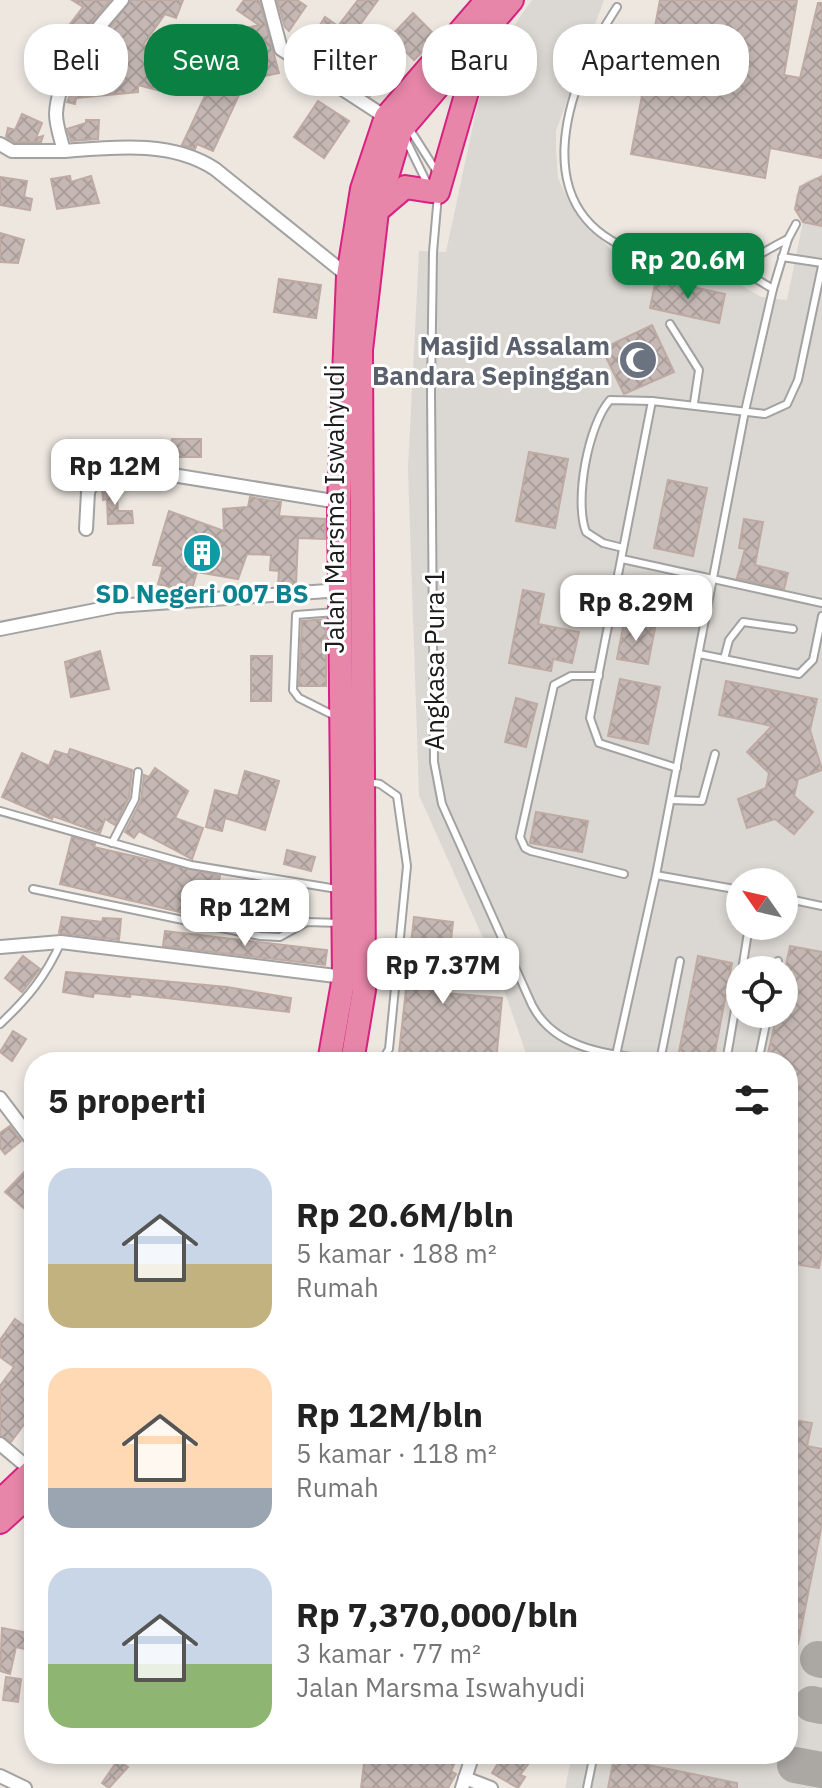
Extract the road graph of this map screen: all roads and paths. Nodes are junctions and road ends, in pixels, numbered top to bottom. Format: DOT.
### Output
graph roads {
  1 [pos="122,0"];
  2 [pos="268,0"];
  3 [pos="487,0"];
  4 [pos="512,0"];
  5 [pos="617,7"];
  6 [pos="469,24"];
  7 [pos="493,24"];
  8 [pos="422,89"];
  9 [pos="465,96"];
  10 [pos="396,120"];
  11 [pos="0,144"];
  12 [pos="64,151"];
  13 [pos="436,196"];
  14 [pos="377,211"];
  15 [pos="796,224"];
  16 [pos="788,239"];
  17 [pos="782,257"];
  18 [pos="822,264"];
  19 [pos="733,265"];
  20 [pos="348,276"];
  21 [pos="773,289"];
  22 [pos="670,324"];
  23 [pos="652,401"];
  24 [pos="694,403"];
  25 [pos="745,411"];
  26 [pos="339,502"];
  27 [pos="86,529"];
  28 [pos="623,548"];
  29 [pos="622,559"];
  30 [pos="713,578"];
  31 [pos="341,601"];
  32 [pos="822,603"];
  33 [pos="822,616"];
  34 [pos="0,629"];
  35 [pos="793,629"];
  36 [pos="699,654"];
  37 [pos="724,659"];
  38 [pos="599,676"];
  39 [pos="340,718"];
  40 [pos="715,754"];
  41 [pos="677,768"];
  42 [pos="138,772"];
  43 [pos="365,781"];
  44 [pos="671,800"];
  45 [pos="0,811"];
  46 [pos="112,843"];
  47 [pos="624,874"];
  48 [pos="656,875"];
  49 [pos="726,888"];
  50 [pos="33,889"];
  51 [pos="345,890"];
  52 [pos="798,901"];
  53 [pos="822,906"];
  54 [pos="344,924"];
  55 [pos="61,942"];
  56 [pos="0,947"];
  57 [pos="680,961"];
  58 [pos="344,977"];
  59 [pos="0,1024"];
  60 [pos="732,1028"];
  61 [pos="765,1028"];
  62 [pos="331,1052"];
  63 [pos="354,1052"];
  64 [pos="387,1052"];
  65 [pos="600,1052"];
  66 [pos="618,1052"];
  67 [pos="665,1052"];
  68 [pos="728,1052"];
  69 [pos="760,1052"];
  70 [pos="0,1098"];
  71 [pos="24,1130"];
  72 [pos="0,1444"];
  73 [pos="24,1468"];
  74 [pos="24,1484"];
  75 [pos="24,1489"];
  76 [pos="0,1501"];
  77 [pos="0,1522"];
  78 [pos="592,1764"];
  79 [pos="0,1776"];
  80 [pos="464,1783"];
  81 [pos="25,1788"];
  82 [pos="491,1788"];
  83 [pos="587,1788"];
  1 -- 12 [label="street"];
  2 -- 10 [label="street"];
  3 -- 6 [label="highway, Jalan Marsma Iswahyudi"];
  4 -- 7 [label="highway, Jalan Marsma Iswahyudi"];
  5 -- 19 [label="lane"];
  8 -- 10 [label="highway, Jalan Marsma Iswahyudi"];
  9 -- 13 [label="highway"];
  10 -- 13 [label="lane"];
  10 -- 13 [label="lane"];
  10 -- 14 [label="highway, Jalan Marsma Iswahyudi"];
  10 -- 20 [label="highway, Jalan Marsma Iswahyudi"];
  11 -- 12 [label="street"];
  12 -- 20 [label="street"];
  13 -- 14 [label="highway"];
  13 -- 65 [label="lane, Angkasa Pura 1"];
  14 -- 43 [label="highway, Jalan Marsma Iswahyudi"];
  15 -- 16 [label="lane"];
  16 -- 17 [label="lane"];
  16 -- 19 [label="lane"];
  17 -- 18 [label="lane"];
  17 -- 21 [label="lane"];
  18 -- 25 [label="lane"];
  19 -- 21 [label="lane"];
  20 -- 26 [label="highway, Jalan Marsma Iswahyudi"];
  21 -- 25 [label="lane"];
  22 -- 24 [label="lane"];
  23 -- 24 [label="lane"];
  23 -- 28 [label="lane"];
  23 -- 28 [label="lane"];
  24 -- 25 [label="lane"];
  25 -- 30 [label="lane"];
  26 -- 27 [label="street"];
  26 -- 31 [label="highway, Jalan Marsma Iswahyudi"];
  28 -- 29 [label="lane"];
  29 -- 30 [label="lane"];
  29 -- 38 [label="lane"];
  30 -- 32 [label="lane"];
  30 -- 36 [label="lane"];
  31 -- 34 [label="street"];
  31 -- 39 [label="highway, Jalan Marsma Iswahyudi"];
  31 -- 39 [label="lane"];
  33 -- 37 [label="lane"];
  35 -- 37 [label="lane"];
  36 -- 37 [label="lane"];
  36 -- 41 [label="lane"];
  38 -- 41 [label="lane"];
  38 -- 47 [label="lane"];
  39 -- 51 [label="highway, Jalan Marsma Iswahyudi"];
  40 -- 44 [label="lane"];
  41 -- 44 [label="lane"];
  42 -- 46 [label="lane"];
  43 -- 63 [label="highway, Jalan Marsma Iswahyudi"];
  43 -- 64 [label="lane"];
  44 -- 48 [label="lane"];
  45 -- 46 [label="lane"];
  46 -- 51 [label="lane"];
  48 -- 49 [label="lane"];
  48 -- 66 [label="lane"];
  50 -- 54 [label="lane"];
  51 -- 54 [label="highway, Jalan Marsma Iswahyudi"];
  52 -- 53 [label="lane"];
  54 -- 58 [label="highway, Jalan Marsma Iswahyudi"];
  55 -- 56 [label="street"];
  55 -- 58 [label="street"];
  55 -- 59 [label="lane"];
  57 -- 67 [label="lane"];
  58 -- 62 [label="highway, Jalan Marsma Iswahyudi"];
  60 -- 68 [label="lane"];
  61 -- 69 [label="lane"];
  70 -- 71 [label="street"];
  72 -- 73 [label="street"];
  74 -- 76 [label="highway"];
  75 -- 77 [label="highway"];
  78 -- 83 [label="lane"];
  79 -- 81 [label="street"];
  80 -- 82 [label="street"];
}
